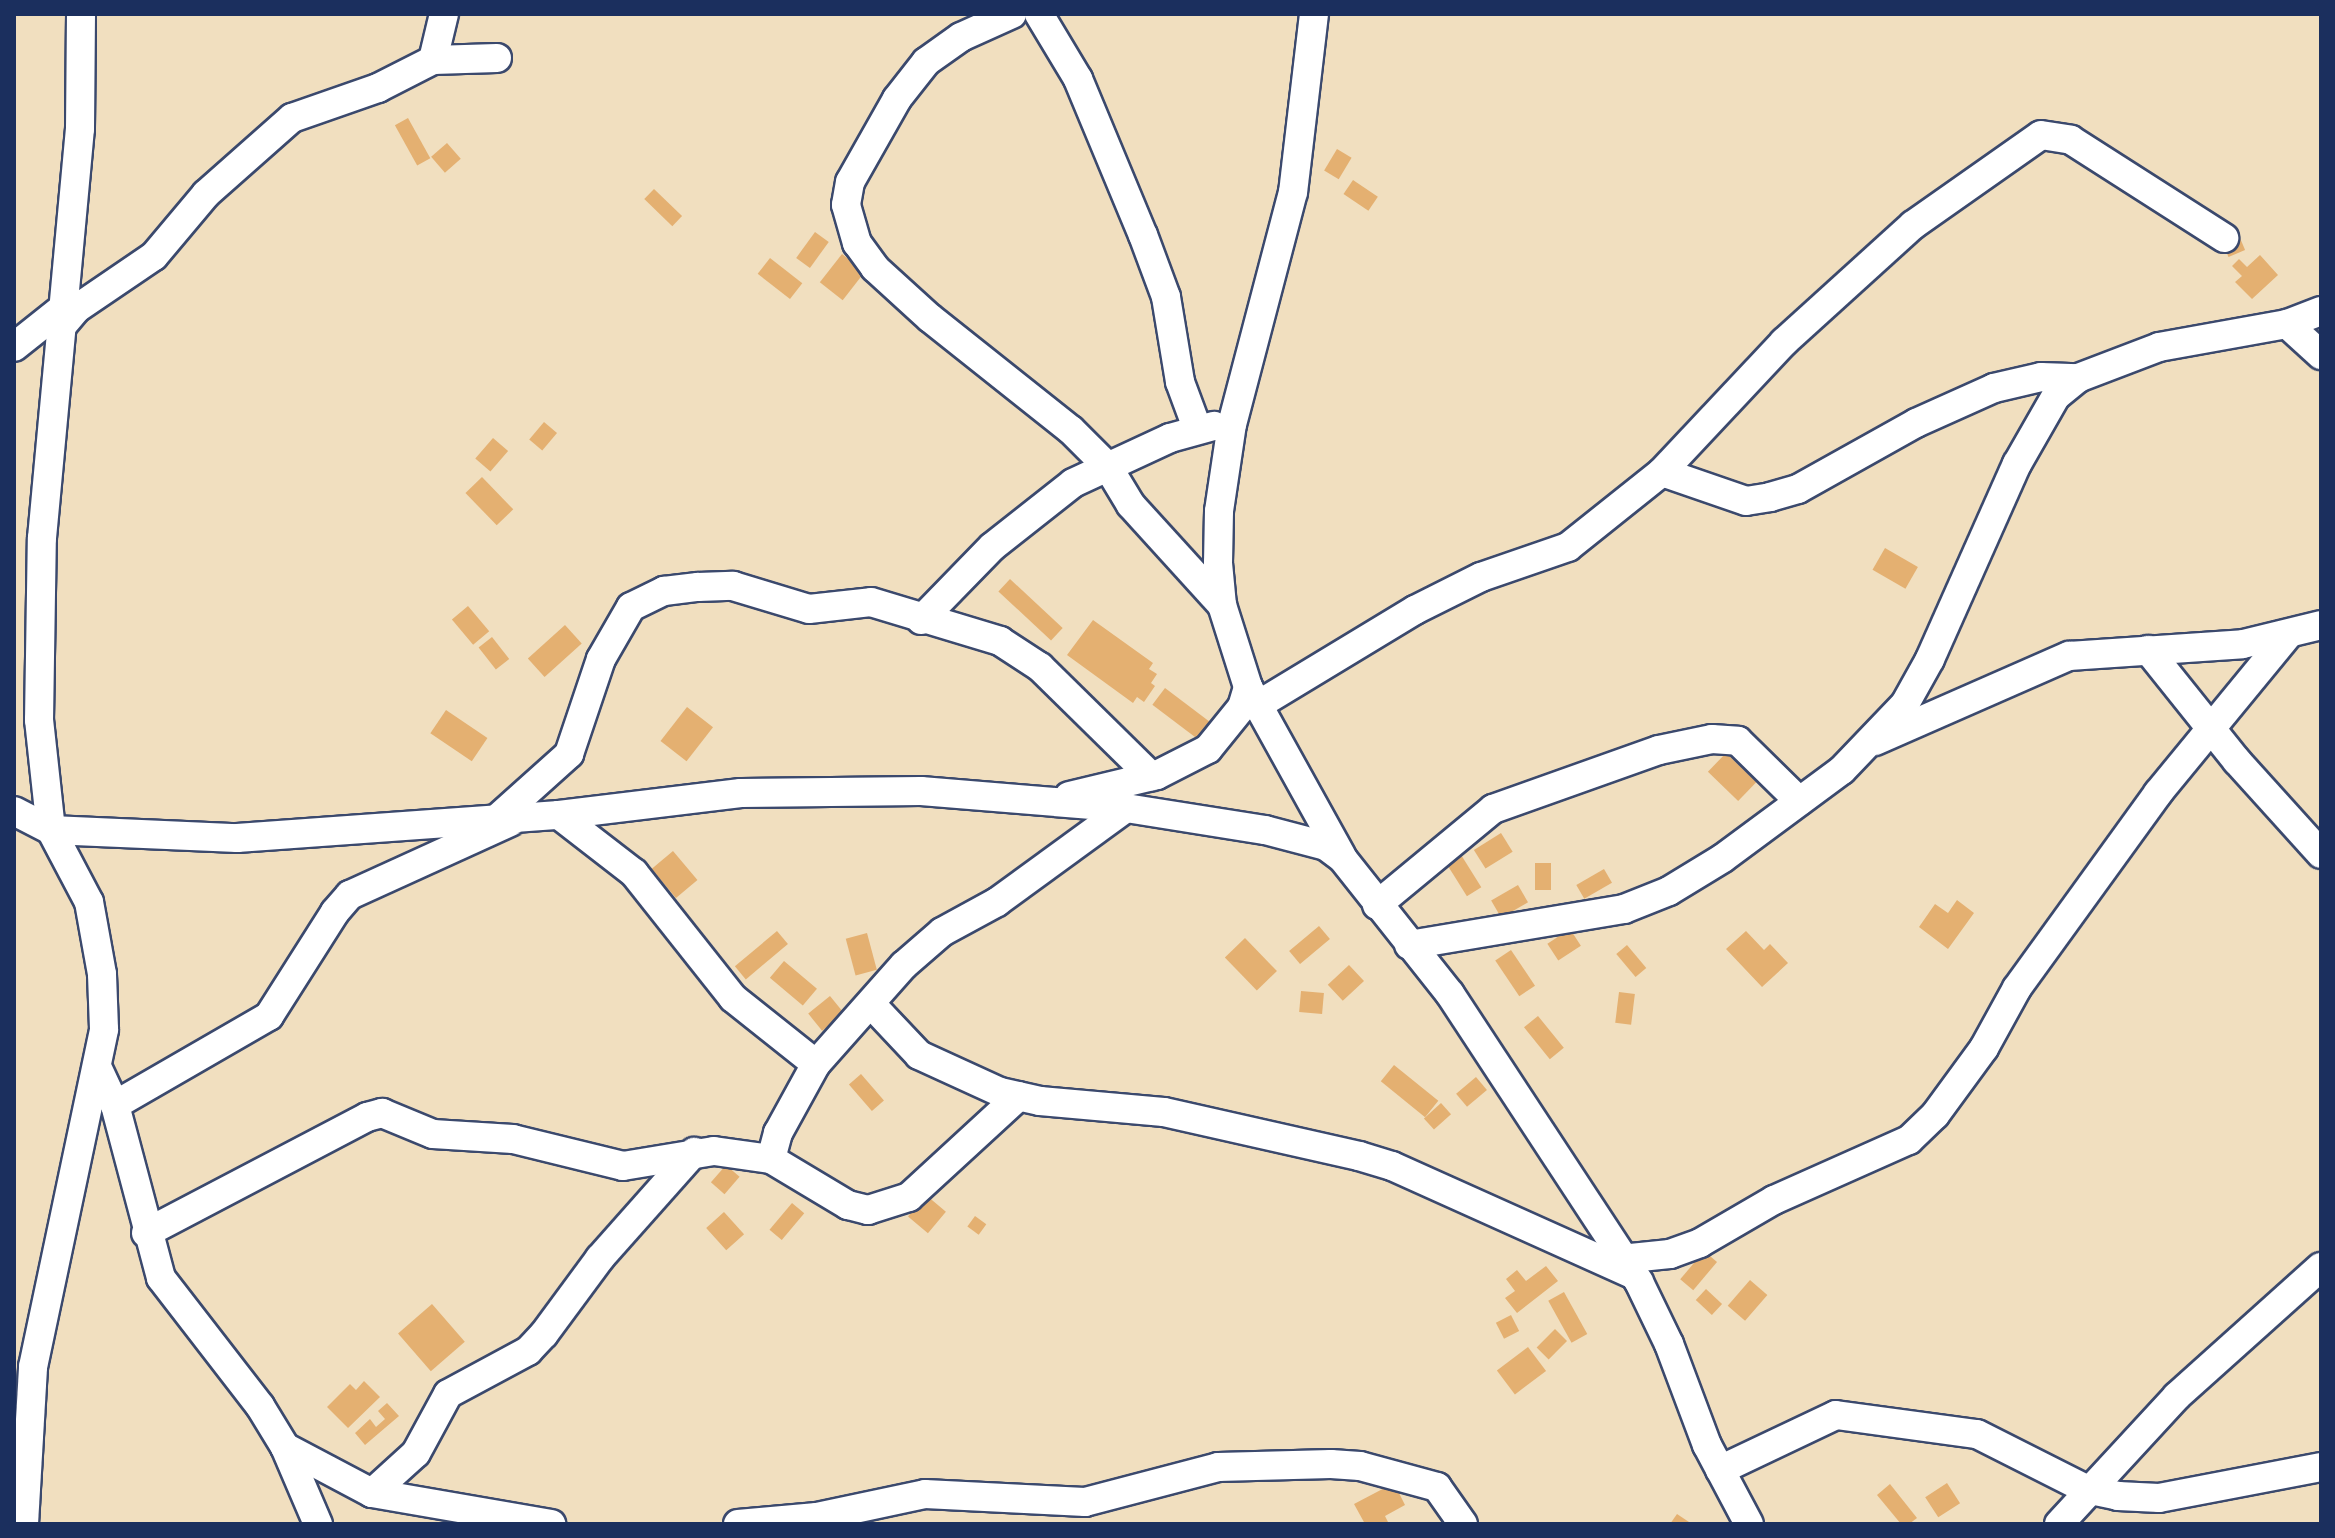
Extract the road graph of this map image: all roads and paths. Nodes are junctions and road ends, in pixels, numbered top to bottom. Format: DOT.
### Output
graph roads {
  1 [pos="81,14"];
  2 [pos="444,14"];
  3 [pos="1012,14"];
  4 [pos="1039,14"];
  5 [pos="1314,14"];
  6 [pos="497,58"];
  7 [pos="433,60"];
  8 [pos="2224,238"];
  9 [pos="2321,311"];
  10 [pos="62,318"];
  11 [pos="2287,324"];
  12 [pos="14,347"];
  13 [pos="2321,355"];
  14 [pos="2078,378"];
  15 [pos="1232,424"];
  16 [pos="1197,428"];
  17 [pos="1108,467"];
  18 [pos="1662,472"];
  19 [pos="1222,605"];
  20 [pos="921,620"];
  21 [pos="2321,625"];
  22 [pos="2287,636"];
  23 [pos="2148,650"];
  24 [pos="1253,696"];
  25 [pos="2215,729"];
  26 [pos="1872,743"];
  27 [pos="1151,776"];
  28 [pos="1799,801"];
  29 [pos="1041,802"];
  30 [pos="1126,808"];
  31 [pos="14,811"];
  32 [pos="559,815"];
  33 [pos="510,816"];
  34 [pos="51,830"];
  35 [pos="2321,854"];
  36 [pos="1343,859"];
  37 [pos="1377,905"];
  38 [pos="1409,945"];
  39 [pos="871,1004"];
  40 [pos="816,1064"];
  41 [pos="99,1071"];
  42 [pos="1019,1096"];
  43 [pos="115,1105"];
  44 [pos="694,1152"];
  45 [pos="771,1159"];
  46 [pos="146,1233"];
  47 [pos="1628,1267"];
  48 [pos="2321,1267"];
  49 [pos="285,1447"];
  50 [pos="2321,1467"];
  51 [pos="1720,1470"];
  52 [pos="2086,1489"];
  53 [pos="372,1493"];
  54 [pos="24,1524"];
  55 [pos="318,1524"];
  56 [pos="551,1524"];
  57 [pos="738,1524"];
  58 [pos="1463,1524"];
  59 [pos="1749,1524"];
  60 [pos="2059,1524"];
  1 -- 10 [label="street"];
  2 -- 7 [label="street"];
  3 -- 17 [label="street"];
  4 -- 16 [label="street"];
  5 -- 15 [label="street"];
  6 -- 7 [label="street"];
  7 -- 10 [label="street"];
  8 -- 18 [label="street"];
  9 -- 11 [label="street"];
  10 -- 12 [label="street"];
  10 -- 34 [label="street"];
  11 -- 13 [label="street"];
  11 -- 14 [label="street"];
  14 -- 18 [label="street"];
  14 -- 26 [label="street"];
  15 -- 16 [label="street"];
  15 -- 19 [label="street"];
  16 -- 17 [label="street"];
  17 -- 19 [label="street"];
  17 -- 20 [label="street"];
  18 -- 24 [label="street"];
  19 -- 24 [label="street"];
  20 -- 27 [label="street"];
  20 -- 33 [label="street"];
  21 -- 22 [label="street"];
  22 -- 23 [label="street"];
  22 -- 25 [label="street"];
  23 -- 25 [label="street"];
  23 -- 26 [label="street"];
  24 -- 27 [label="street"];
  24 -- 36 [label="street"];
  25 -- 35 [label="street"];
  25 -- 47 [label="street"];
  26 -- 28 [label="street"];
  27 -- 29 [label="street"];
  28 -- 37 [label="street"];
  28 -- 38 [label="street"];
  29 -- 30 [label="street"];
  29 -- 32 [label="street"];
  30 -- 36 [label="street"];
  30 -- 39 [label="street"];
  31 -- 34 [label="street"];
  32 -- 33 [label="street"];
  32 -- 40 [label="street"];
  33 -- 34 [label="street"];
  33 -- 43 [label="street"];
  34 -- 41 [label="street"];
  36 -- 37 [label="street"];
  37 -- 38 [label="street"];
  38 -- 47 [label="street"];
  39 -- 40 [label="street"];
  39 -- 42 [label="street"];
  40 -- 45 [label="street"];
  41 -- 43 [label="street"];
  41 -- 54 [label="street"];
  42 -- 45 [label="street"];
  42 -- 47 [label="street"];
  43 -- 46 [label="street"];
  44 -- 45 [label="street"];
  44 -- 46 [label="street"];
  44 -- 53 [label="street"];
  46 -- 49 [label="street"];
  47 -- 51 [label="street"];
  48 -- 52 [label="street"];
  49 -- 53 [label="street"];
  49 -- 55 [label="street"];
  50 -- 52 [label="street"];
  51 -- 52 [label="street"];
  51 -- 59 [label="street"];
  52 -- 60 [label="street"];
  53 -- 56 [label="street"];
  57 -- 58 [label="street"];
}
